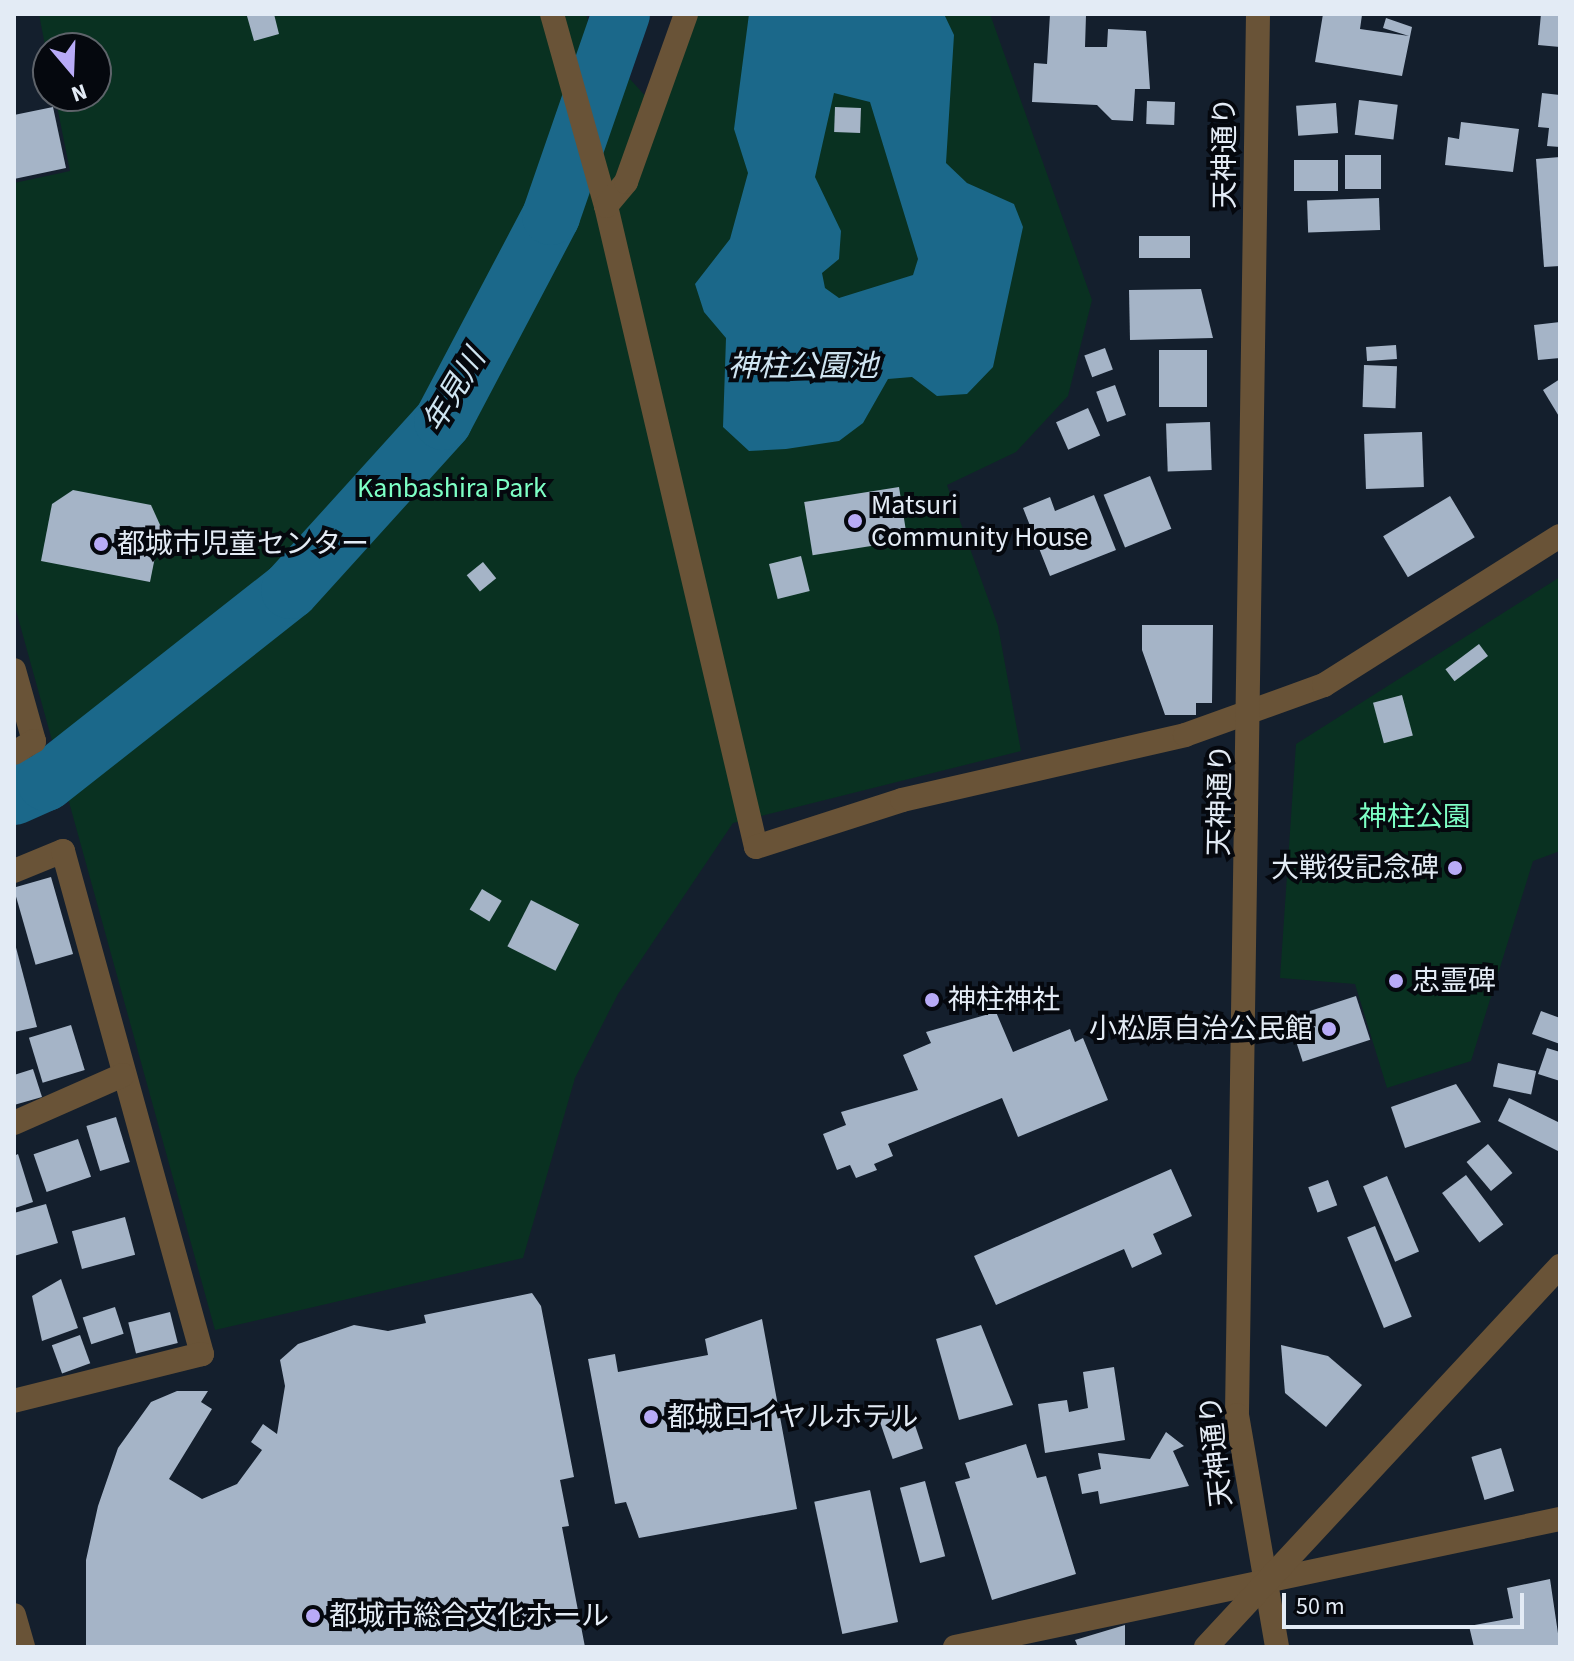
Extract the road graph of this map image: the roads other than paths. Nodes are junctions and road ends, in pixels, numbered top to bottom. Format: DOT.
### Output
graph roads {
  1 [pos="552,14"];
  2 [pos="686,14"];
  3 [pos="1258,14"];
  4 [pos="606,206"];
  5 [pos="1560,536"];
  6 [pos="14,670"];
  7 [pos="1251,712"];
  8 [pos="14,753"];
  9 [pos="14,871"];
  10 [pos="123,1075"];
  11 [pos="14,1123"];
  12 [pos="1560,1266"];
  13 [pos="14,1401"];
  14 [pos="1560,1519"];
  15 [pos="1264,1585"];
  16 [pos="14,1615"];
  17 [pos="23,1647"];
  18 [pos="955,1647"];
  19 [pos="1206,1647"];
  20 [pos="1277,1647"];
  1 -- 4 [label="street"];
  2 -- 4 [label="street"];
  3 -- 7 [label="street, 天神通り"];
  4 -- 7 [label="street"];
  5 -- 7 [label="street"];
  6 -- 8 [label="street"];
  7 -- 15 [label="street, 天神通り"];
  9 -- 10 [label="street"];
  10 -- 11 [label="street"];
  10 -- 13 [label="street"];
  12 -- 15 [label="street"];
  14 -- 15 [label="street"];
  15 -- 18 [label="street"];
  15 -- 19 [label="street"];
  15 -- 20 [label="street, 天神通り"];
  16 -- 17 [label="street"];
}
